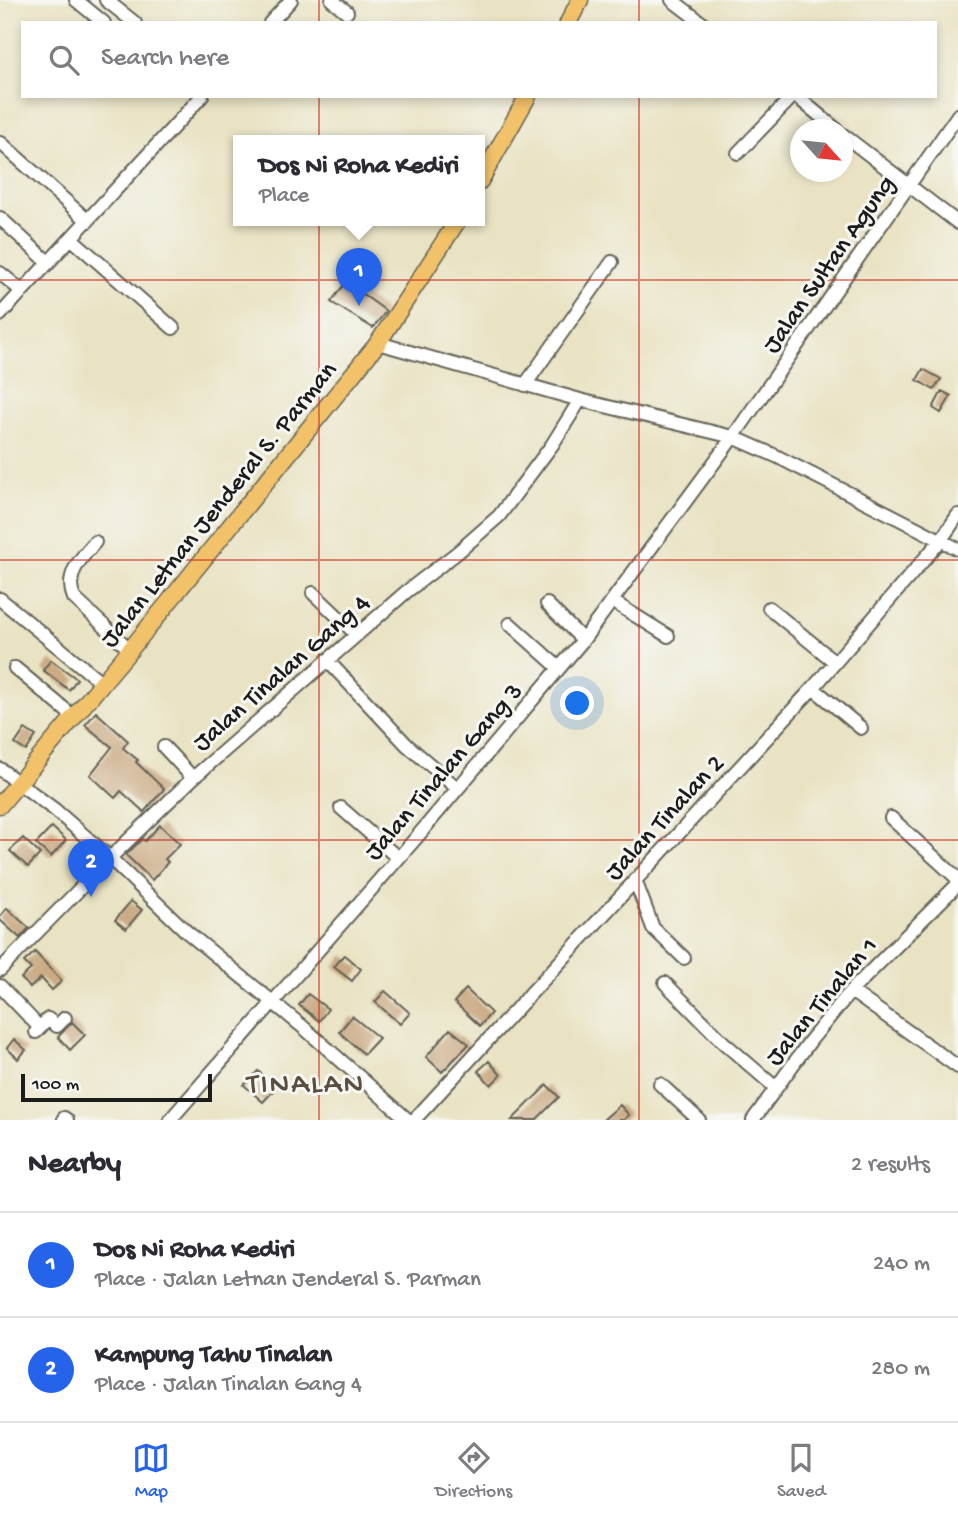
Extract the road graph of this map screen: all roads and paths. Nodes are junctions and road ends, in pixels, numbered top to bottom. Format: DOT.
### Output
graph roads {
  1 [pos="76,0"];
  2 [pos="106,0"];
  3 [pos="291,0"];
  4 [pos="332,0"];
  5 [pos="580,0"];
  6 [pos="672,0"];
  7 [pos="347,12"];
  8 [pos="102,21"];
  9 [pos="132,21"];
  10 [pos="272,21"];
  11 [pos="569,21"];
  12 [pos="699,21"];
  13 [pos="200,98"];
  14 [pos="527,98"];
  15 [pos="792,98"];
  16 [pos="797,98"];
  17 [pos="958,115"];
  18 [pos="823,119"];
  19 [pos="1,143"];
  20 [pos="853,143"];
  21 [pos="738,153"];
  22 [pos="485,172"];
  23 [pos="909,187"];
  24 [pos="0,218"];
  25 [pos="88,221"];
  26 [pos="958,223"];
  27 [pos="453,226"];
  28 [pos="72,239"];
  29 [pos="612,262"];
  30 [pos="49,263"];
  31 [pos="0,273"];
  32 [pos="22,290"];
  33 [pos="0,315"];
  34 [pos="173,328"];
  35 [pos="378,343"];
  36 [pos="525,385"];
  37 [pos="580,400"];
  38 [pos="733,437"];
  39 [pos="958,515"];
  40 [pos="941,540"];
  41 [pos="95,542"];
  42 [pos="958,549"];
  43 [pos="313,593"];
  44 [pos="0,599"];
  45 [pos="612,601"];
  46 [pos="547,604"];
  47 [pos="769,608"];
  48 [pos="510,624"];
  49 [pos="356,634"];
  50 [pos="668,636"];
  51 [pos="583,640"];
  52 [pos="130,650"];
  53 [pos="327,660"];
  54 [pos="835,662"];
  55 [pos="15,668"];
  56 [pos="559,668"];
  57 [pos="102,683"];
  58 [pos="813,688"];
  59 [pos="74,717"];
  60 [pos="861,728"];
  61 [pos="164,747"];
  62 [pos="0,769"];
  63 [pos="192,778"];
  64 [pos="19,782"];
  65 [pos="457,788"];
  66 [pos="0,805"];
  67 [pos="341,808"];
  68 [pos="891,818"];
  69 [pos="110,858"];
  70 [pos="398,858"];
  71 [pos="635,880"];
  72 [pos="958,882"];
  73 [pos="684,958"];
  74 [pos="0,970"];
  75 [pos="665,983"];
  76 [pos="0,986"];
  77 [pos="851,991"];
  78 [pos="271,1002"];
  79 [pos="65,1018"];
  80 [pos="956,1063"];
  81 [pos="660,1084"];
  82 [pos="776,1088"];
  83 [pos="170,1120"];
  84 [pos="408,1120"];
  85 [pos="414,1120"];
  86 [pos="699,1120"];
  87 [pos="753,1120"];
  1 -- 8 [label="street"];
  2 -- 9 [label="street"];
  3 -- 10 [label="street"];
  4 -- 7 [label="street"];
  5 -- 11 [label="main road"];
  6 -- 12 [label="street"];
  13 -- 25 [label="street"];
  14 -- 22 [label="main road"];
  15 -- 21 [label="street"];
  16 -- 18 [label="street"];
  17 -- 23 [label="street, Jalan Sultan Agung"];
  19 -- 25 [label="street"];
  20 -- 23 [label="street"];
  23 -- 26 [label="street"];
  23 -- 38 [label="street, Jalan Sultan Agung"];
  24 -- 30 [label="street"];
  25 -- 28 [label="street"];
  27 -- 35 [label="main road, Jalan Letnan Jenderal S. Parman"];
  28 -- 30 [label="street"];
  28 -- 34 [label="street"];
  29 -- 36 [label="street"];
  30 -- 32 [label="street"];
  31 -- 32 [label="street"];
  32 -- 33 [label="street"];
  35 -- 36 [label="street"];
  35 -- 52 [label="main road, Jalan Letnan Jenderal S. Parman"];
  36 -- 37 [label="street"];
  37 -- 38 [label="street"];
  37 -- 49 [label="street, Jalan Tinalan Gang 4"];
  38 -- 40 [label="street"];
  38 -- 45 [label="street, Jalan Tinalan Gang 3"];
  39 -- 40 [label="street, Jalan Tinalan 2"];
  40 -- 42 [label="street"];
  40 -- 54 [label="street, Jalan Tinalan 2"];
  41 -- 52 [label="street"];
  43 -- 49 [label="street"];
  44 -- 57 [label="street"];
  45 -- 50 [label="street"];
  45 -- 51 [label="street, Jalan Tinalan Gang 3"];
  46 -- 51 [label="street"];
  47 -- 54 [label="street"];
  48 -- 56 [label="street"];
  49 -- 53 [label="street, Jalan Tinalan Gang 4"];
  51 -- 56 [label="street, Jalan Tinalan Gang 3"];
  52 -- 57 [label="main road, Jalan Letnan Jenderal S. Parman"];
  53 -- 63 [label="street, Jalan Tinalan Gang 4"];
  53 -- 65 [label="street"];
  54 -- 58 [label="street, Jalan Tinalan 2"];
  55 -- 59 [label="street"];
  56 -- 65 [label="street, Jalan Tinalan Gang 3"];
  57 -- 59 [label="main road, Jalan Letnan Jenderal S. Parman"];
  58 -- 60 [label="street"];
  58 -- 71 [label="street, Jalan Tinalan 2"];
  59 -- 64 [label="main road, Jalan Letnan Jenderal S. Parman"];
  61 -- 63 [label="street"];
  62 -- 64 [label="street"];
  63 -- 69 [label="street, Jalan Tinalan Gang 4"];
  64 -- 66 [label="main road, Jalan Letnan Jenderal S. Parman"];
  64 -- 69 [label="street"];
  65 -- 70 [label="street, Jalan Tinalan Gang 3"];
  67 -- 70 [label="street"];
  68 -- 72 [label="street"];
  69 -- 74 [label="street, Jalan Tinalan Gang 4"];
  69 -- 78 [label="street"];
  70 -- 78 [label="street, Jalan Tinalan Gang 3"];
  71 -- 73 [label="street"];
  71 -- 85 [label="street, Jalan Tinalan 2"];
  72 -- 77 [label="street, Jalan Tinalan 1"];
  75 -- 82 [label="street"];
  76 -- 79 [label="street"];
  77 -- 80 [label="street"];
  77 -- 82 [label="street, Jalan Tinalan 1"];
  78 -- 83 [label="street, Jalan Tinalan Gang 3"];
  78 -- 84 [label="street"];
  81 -- 86 [label="street"];
  82 -- 87 [label="street, Jalan Tinalan 1"];
}
